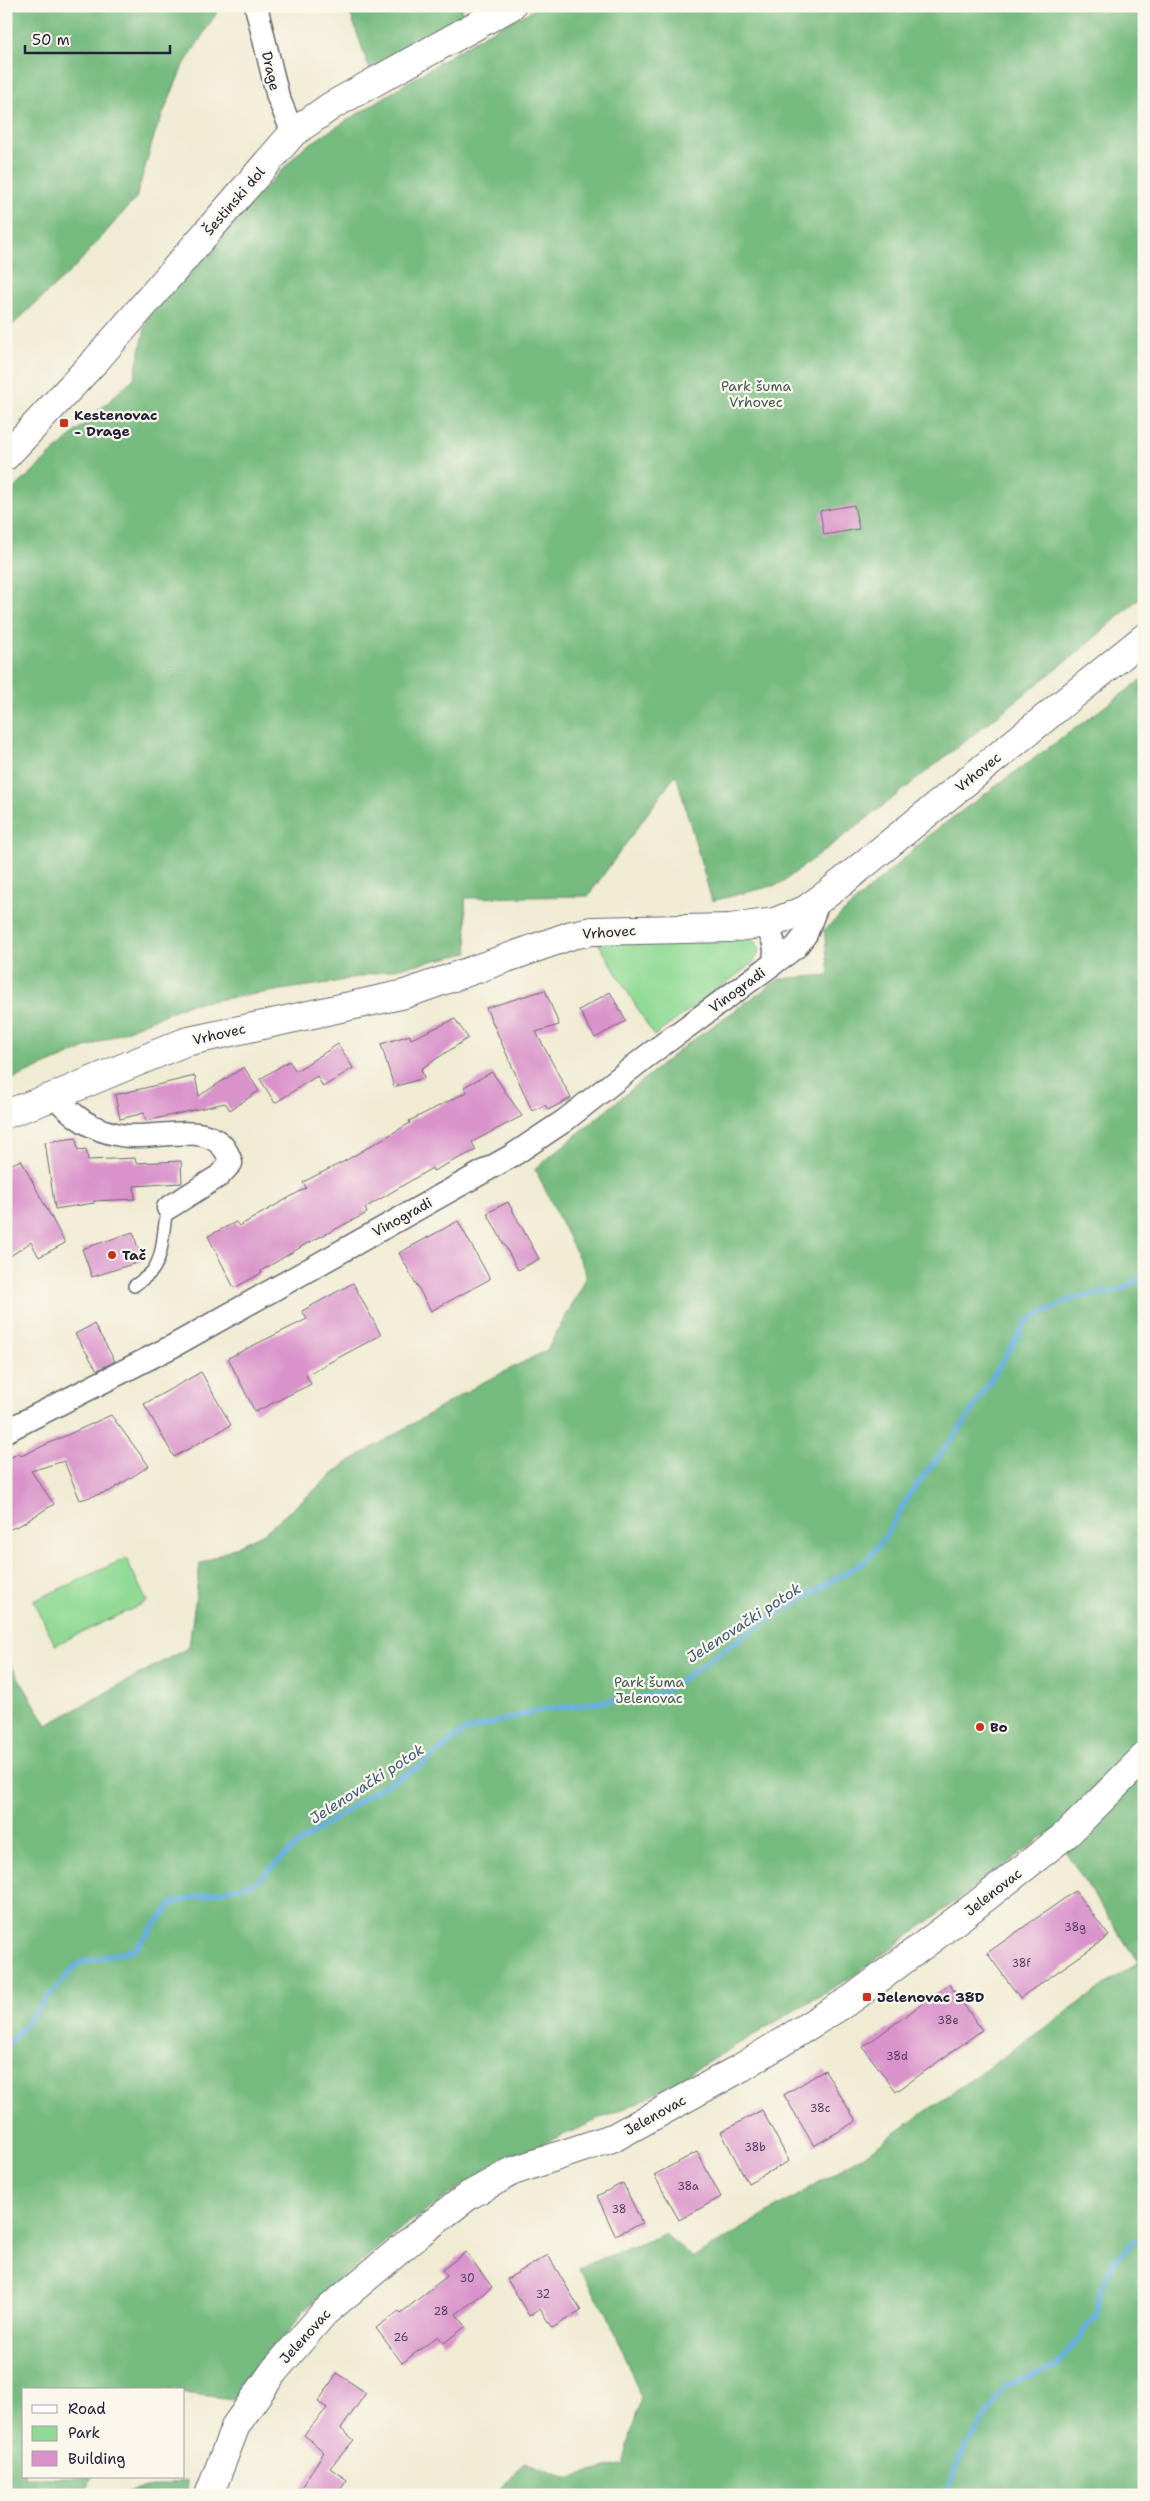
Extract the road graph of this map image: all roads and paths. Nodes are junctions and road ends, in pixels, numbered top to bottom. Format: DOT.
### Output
graph roads {
  1 [pos="256,6"];
  2 [pos="498,10"];
  3 [pos="293,133"];
  4 [pos="6,456"];
  5 [pos="1144,638"];
  6 [pos="820,900"];
  7 [pos="764,924"];
  8 [pos="773,964"];
  9 [pos="56,1096"];
  10 [pos="6,1114"];
  11 [pos="168,1208"];
  12 [pos="134,1286"];
  13 [pos="6,1431"];
  14 [pos="1144,1757"];
  15 [pos="209,2495"];
  1 -- 3 [label="street, Drage"];
  2 -- 3 [label="street, Šestinski dol"];
  3 -- 4 [label="street, Šestinski dol"];
  5 -- 6 [label="street, Vrhovec"];
  6 -- 7 [label="street, Vrhovec"];
  6 -- 8 [label="street, Vinogradi"];
  7 -- 8 [label="street, Vinogradi"];
  7 -- 9 [label="street, Vrhovec"];
  8 -- 13 [label="street, Vinogradi"];
  9 -- 10 [label="street, Vrhovec"];
  9 -- 11 [label="street"];
  11 -- 12 [label="lane"];
  14 -- 15 [label="street, Jelenovac"];
}
